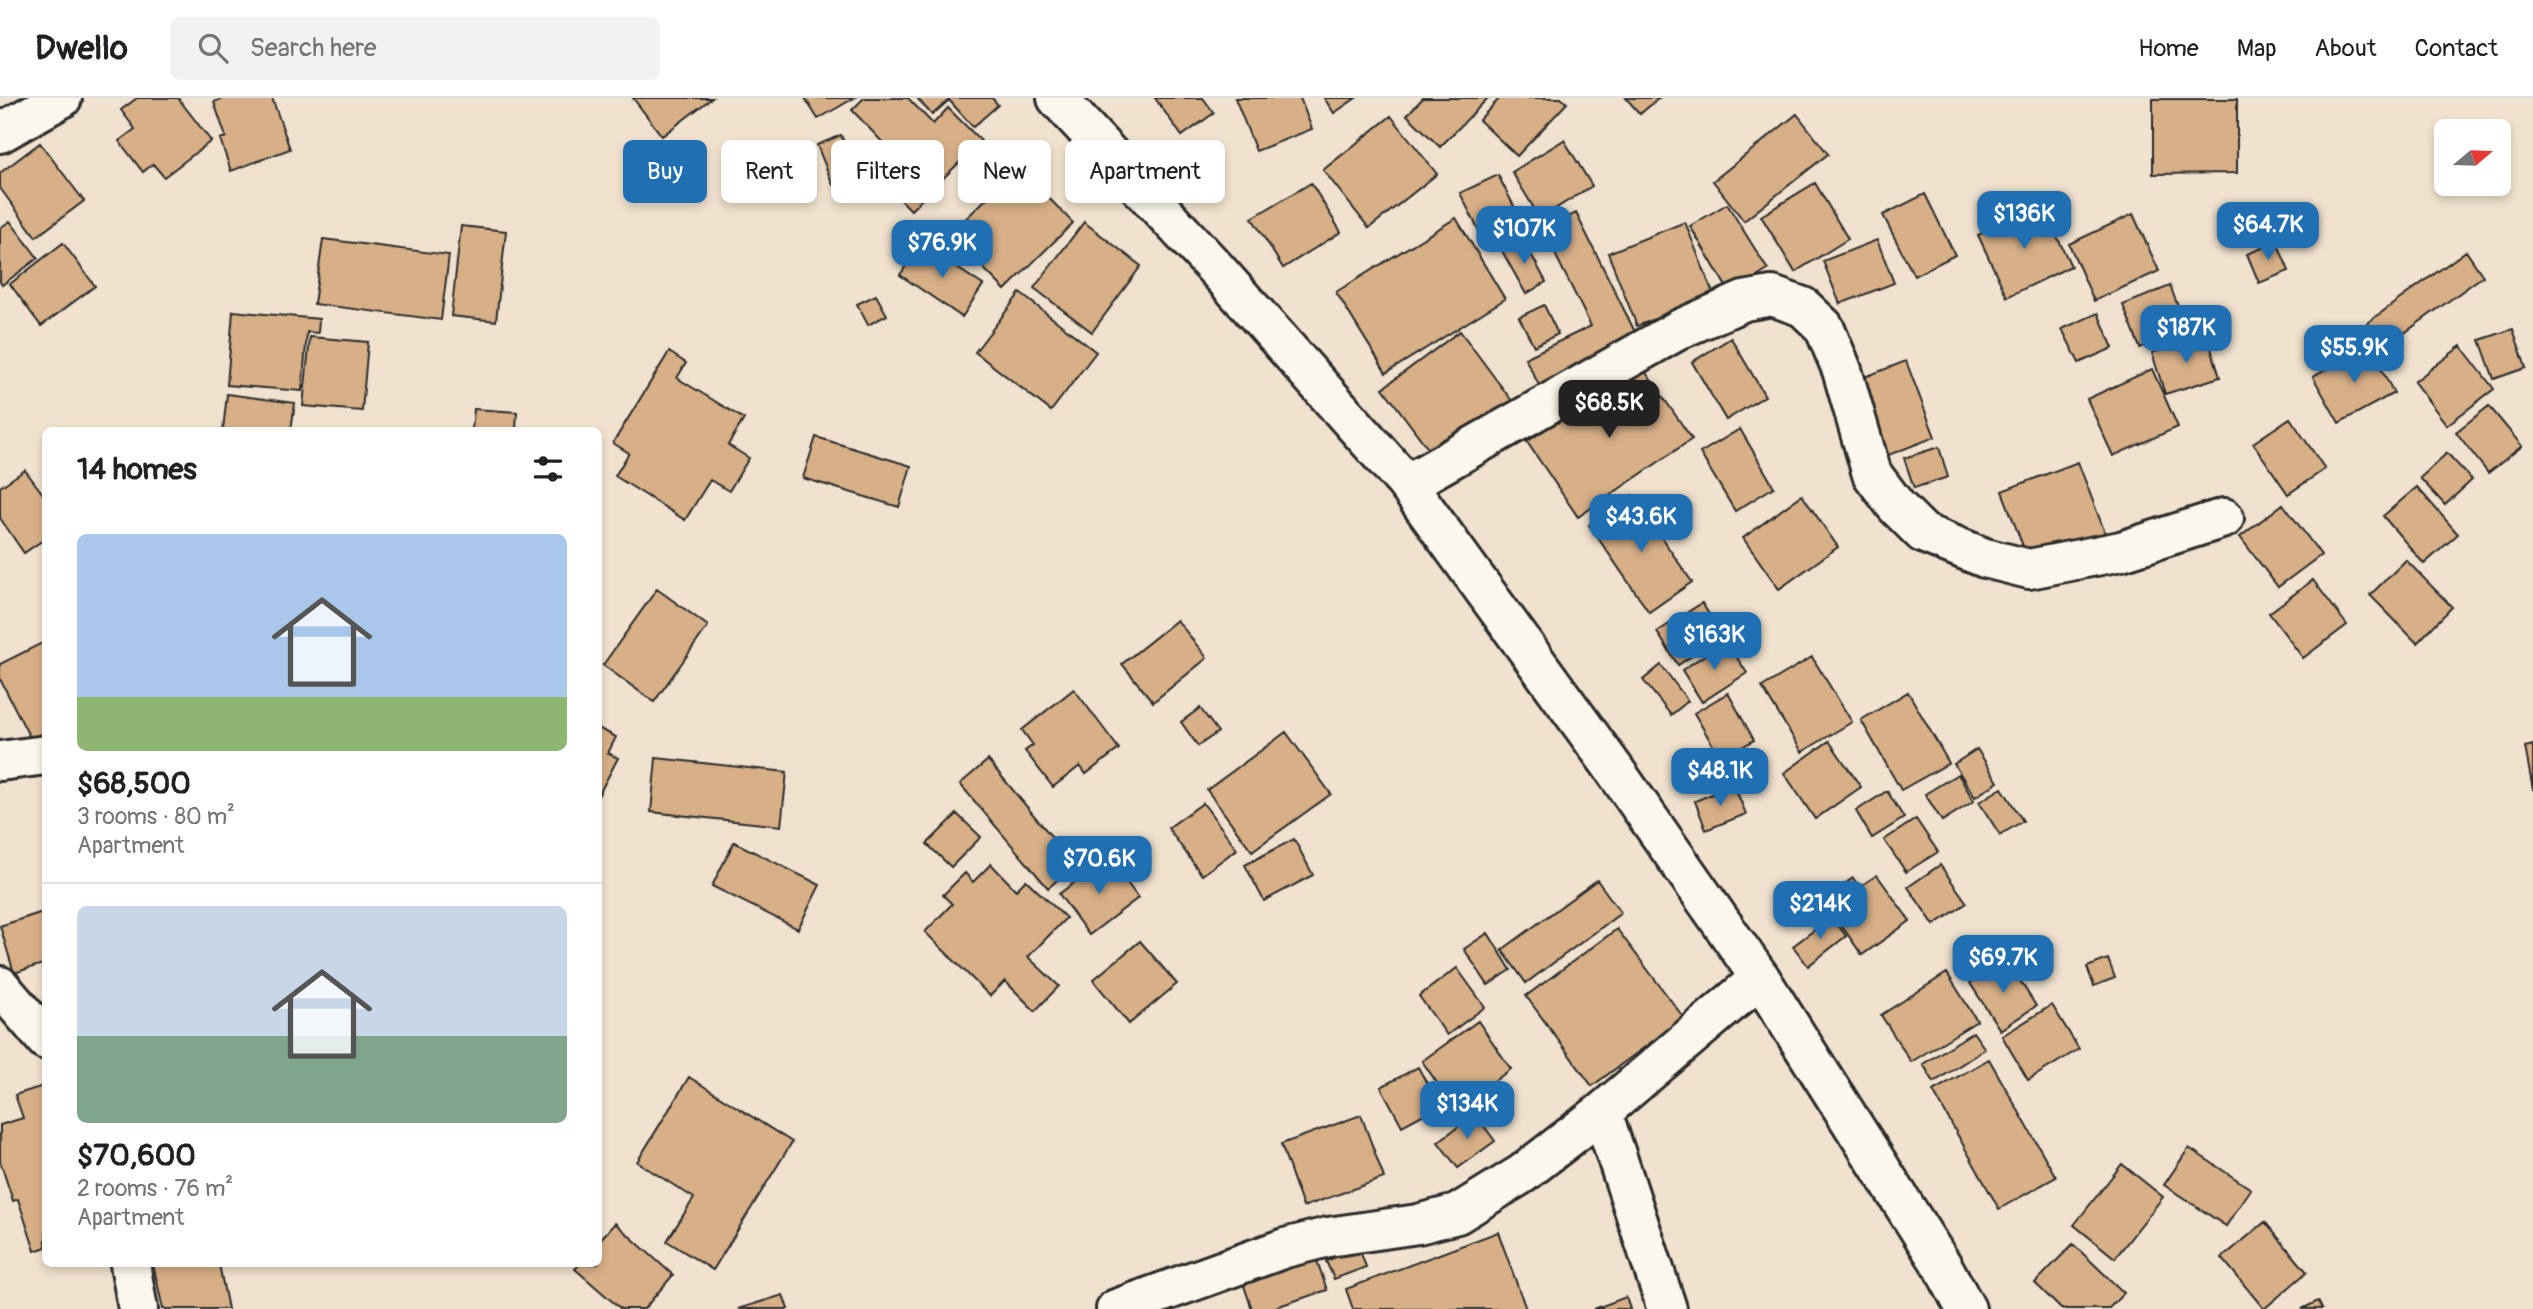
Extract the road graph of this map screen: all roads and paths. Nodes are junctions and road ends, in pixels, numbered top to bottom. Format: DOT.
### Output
graph roads {
  1 [pos="62,98"];
  2 [pos="1057,98"];
  3 [pos="0,133"];
  4 [pos="1407,484"];
  5 [pos="2224,518"];
  6 [pos="42,756"];
  7 [pos="0,761"];
  8 [pos="1760,978"];
  9 [pos="0,986"];
  10 [pos="42,1035"];
  11 [pos="1602,1112"];
  12 [pos="131,1267"];
  13 [pos="138,1309"];
  14 [pos="1116,1309"];
  15 [pos="1667,1309"];
  16 [pos="1966,1309"];
  1 -- 3 [label="street"];
  2 -- 4 [label="street"];
  4 -- 5 [label="street"];
  4 -- 8 [label="street"];
  6 -- 7 [label="street"];
  8 -- 11 [label="street"];
  8 -- 16 [label="street"];
  9 -- 10 [label="street"];
  11 -- 14 [label="street"];
  11 -- 15 [label="street"];
  12 -- 13 [label="street"];
}
